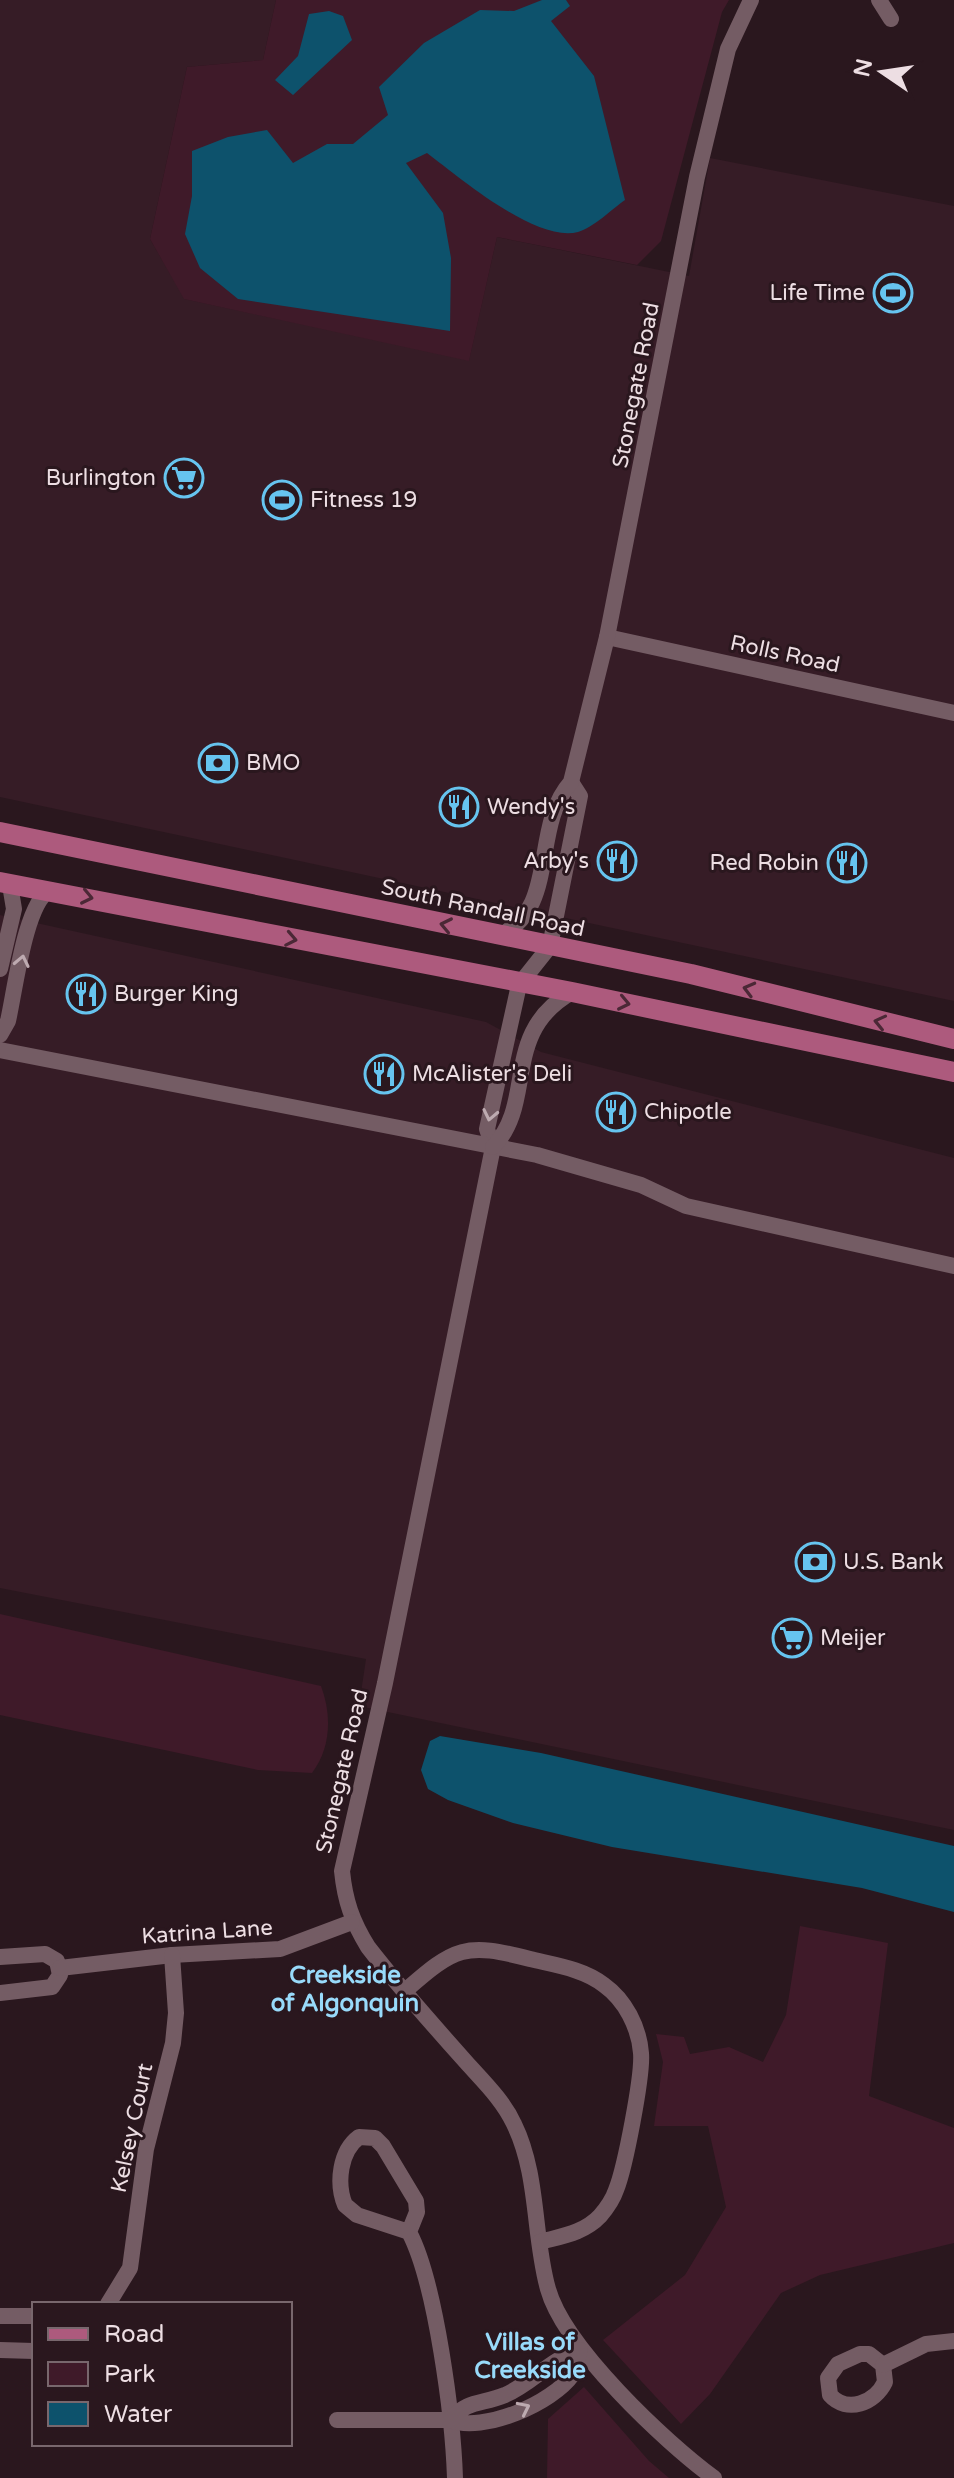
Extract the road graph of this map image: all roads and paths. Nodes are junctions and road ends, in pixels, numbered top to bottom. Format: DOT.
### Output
graph roads {
  1 [pos="751,0"];
  2 [pos="879,0"];
  3 [pos="891,19"];
  4 [pos="607,637"];
  5 [pos="954,713"];
  6 [pos="571,782"];
  7 [pos="0,832"];
  8 [pos="5,884"];
  9 [pos="50,890"];
  10 [pos="498,936"];
  11 [pos="550,946"];
  12 [pos="0,969"];
  13 [pos="519,985"];
  14 [pos="572,992"];
  15 [pos="0,1035"];
  16 [pos="954,1039"];
  17 [pos="0,1050"];
  18 [pos="954,1072"];
  19 [pos="493,1147"];
  20 [pos="954,1266"];
  21 [pos="352,1922"];
  22 [pos="172,1955"];
  23 [pos="0,1957"];
  24 [pos="60,1968"];
  25 [pos="405,1991"];
  26 [pos="0,1993"];
  27 [pos="409,2232"];
  28 [pos="540,2242"];
  29 [pos="109,2302"];
  30 [pos="0,2316"];
  31 [pos="32,2316"];
  32 [pos="954,2341"];
  33 [pos="0,2350"];
  34 [pos="580,2350"];
  35 [pos="32,2351"];
  36 [pos="883,2365"];
  37 [pos="337,2420"];
  38 [pos="450,2420"];
  39 [pos="455,2478"];
  40 [pos="714,2478"];
  1 -- 4 [label="street, Stonegate Road"];
  2 -- 3 [label="street"];
  4 -- 5 [label="street, Rolls Road"];
  4 -- 6 [label="street, Stonegate Road"];
  6 -- 10 [label="street, Stonegate Road"];
  6 -- 11 [label="street, Stonegate Road"];
  10 -- 7 [label="main road, South Randall Road, one-way"];
  8 -- 9 [label="main road"];
  8 -- 12 [label="street"];
  9 -- 13 [label="main road, one-way"];
  15 -- 9 [label="street, one-way"];
  10 -- 11 [label="main road, South Randall Road"];
  11 -- 13 [label="street, Stonegate Road"];
  16 -- 11 [label="main road, South Randall Road, one-way"];
  13 -- 14 [label="main road"];
  13 -- 19 [label="street, Stonegate Road, one-way"];
  14 -- 18 [label="main road, one-way"];
  14 -- 19 [label="street, Stonegate Road"];
  17 -- 19 [label="street"];
  19 -- 20 [label="street"];
  19 -- 21 [label="street, Stonegate Road"];
  21 -- 22 [label="street, Katrina Lane"];
  21 -- 25 [label="street, Stonegate Road"];
  22 -- 24 [label="street, Katrina Lane"];
  22 -- 29 [label="street, Kelsey Court"];
  23 -- 24 [label="street, Katrina Lane"];
  24 -- 26 [label="street"];
  25 -- 28 [label="street, Stonegate Road"];
  25 -- 28 [label="street"];
  27 -- 27 [label="street"];
  27 -- 38 [label="street"];
  28 -- 34 [label="street, Stonegate Road"];
  30 -- 31 [label="street"];
  32 -- 36 [label="street"];
  33 -- 35 [label="street"];
  34 -- 38 [label="street"];
  34 -- 40 [label="street, Stonegate Road"];
  37 -- 38 [label="street"];
  38 -- 39 [label="street"];
}
